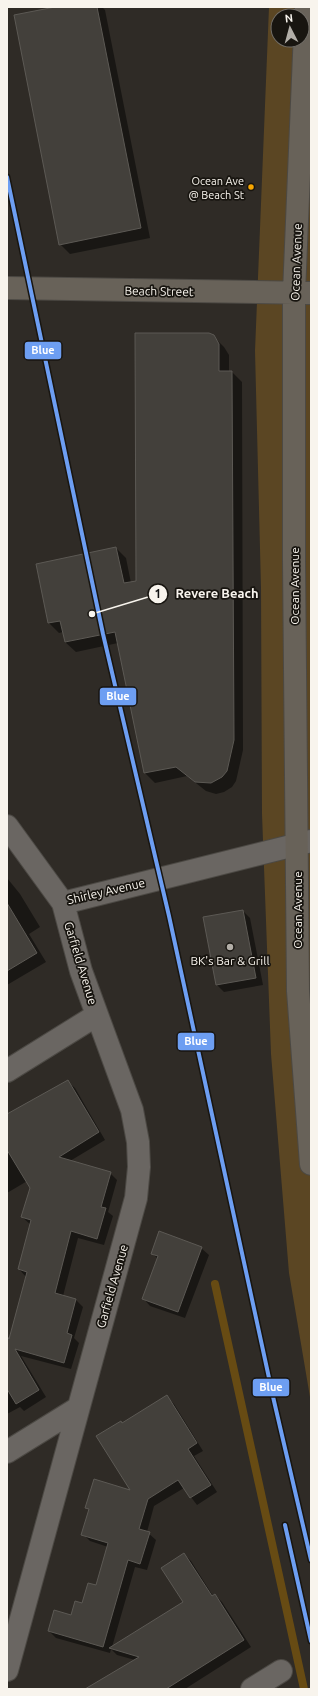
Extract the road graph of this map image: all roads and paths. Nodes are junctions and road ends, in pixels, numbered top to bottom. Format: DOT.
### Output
graph roads {
  1 [pos="306,7"];
  2 [pos="7,288"];
  3 [pos="303,292"];
  4 [pos="7,826"];
  5 [pos="304,843"];
  6 [pos="63,903"];
  7 [pos="97,1015"];
  8 [pos="7,1071"];
  9 [pos="311,1164"];
  10 [pos="78,1408"];
  11 [pos="7,1452"];
  12 [pos="7,1670"];
  13 [pos="281,1671"];
  14 [pos="252,1689"];
  1 -- 3 [label="main road, Ocean Avenue"];
  2 -- 3 [label="main road, Beach Street"];
  3 -- 5 [label="main road, Ocean Avenue"];
  4 -- 6 [label="street, Shirley Avenue"];
  5 -- 6 [label="street, Shirley Avenue"];
  5 -- 9 [label="main road, Ocean Avenue"];
  6 -- 7 [label="street, Garfield Avenue"];
  7 -- 8 [label="street"];
  7 -- 10 [label="street, Garfield Avenue"];
  10 -- 11 [label="street"];
  10 -- 12 [label="street, Garfield Avenue"];
  13 -- 14 [label="street"];
}
